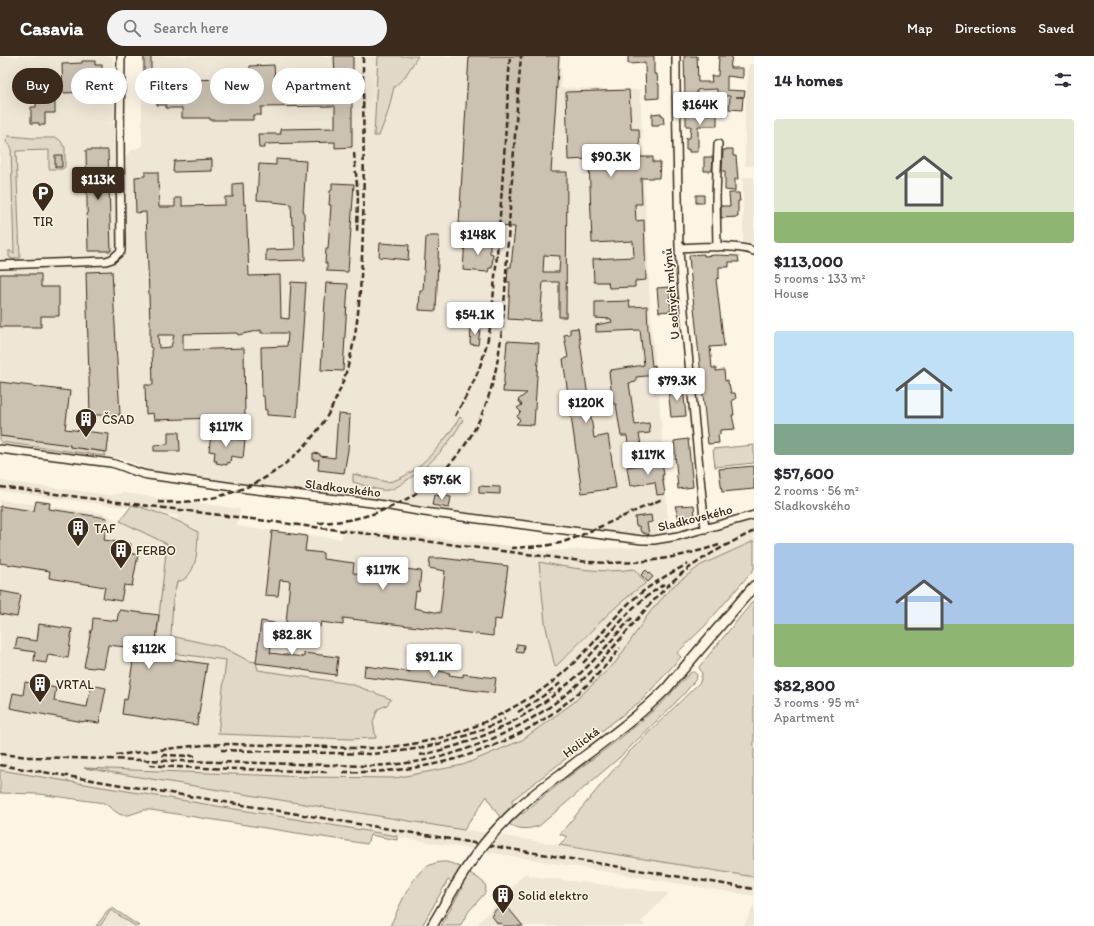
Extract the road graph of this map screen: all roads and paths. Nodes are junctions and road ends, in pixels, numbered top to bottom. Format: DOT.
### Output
graph roads {
  1 [pos="121,56"];
  2 [pos="676,56"];
  3 [pos="718,144"];
  4 [pos="716,247"];
  5 [pos="679,248"];
  6 [pos="754,251"];
  7 [pos="0,265"];
  8 [pos="0,449"];
  9 [pos="754,515"];
  10 [pos="705,529"];
  11 [pos="754,586"];
  12 [pos="432,926"];
  1 -- 7 [label="street"];
  2 -- 5 [label="street, U solných mlýnů"];
  3 -- 4 [label="street"];
  4 -- 5 [label="street"];
  4 -- 6 [label="street"];
  5 -- 10 [label="street, U solných mlýnů"];
  8 -- 10 [label="street, Sladkovského"];
  9 -- 10 [label="street, Sladkovského"];
  11 -- 12 [label="street, Holická, bridge"];
}
